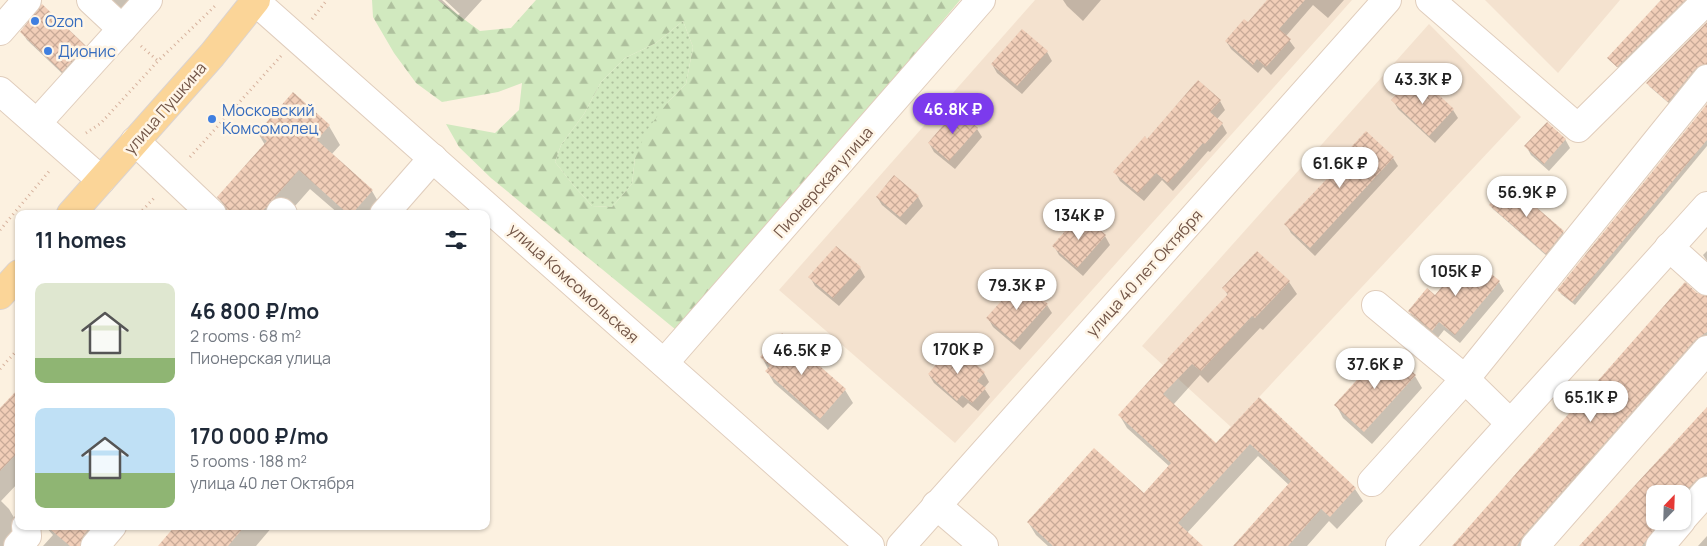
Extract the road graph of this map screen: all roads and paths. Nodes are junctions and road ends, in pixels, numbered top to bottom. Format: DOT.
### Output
graph roads {
  1 [pos="27,0"];
  2 [pos="91,0"];
  3 [pos="148,0"];
  4 [pos="222,0"];
  5 [pos="327,0"];
  6 [pos="981,0"];
  7 [pos="1387,0"];
  8 [pos="1430,0"];
  9 [pos="1707,0"];
  10 [pos="256,1"];
  11 [pos="122,29"];
  12 [pos="0,31"];
  13 [pos="297,38"];
  14 [pos="1707,79"];
  15 [pos="0,91"];
  16 [pos="37,123"];
  17 [pos="135,142"];
  18 [pos="67,150"];
  19 [pos="433,158"];
  20 [pos="173,176"];
  21 [pos="102,180"];
  22 [pos="1707,206"];
  23 [pos="17,210"];
  24 [pos="75,210"];
  25 [pos="143,210"];
  26 [pos="208,210"];
  27 [pos="388,210"];
  28 [pos="15,212"];
  29 [pos="0,230"];
  30 [pos="1669,247"];
  31 [pos="15,278"];
  32 [pos="1707,281"];
  33 [pos="0,295"];
  34 [pos="1376,305"];
  35 [pos="1707,350"];
  36 [pos="15,352"];
  37 [pos="664,363"];
  38 [pos="0,369"];
  39 [pos="1465,379"];
  40 [pos="1510,423"];
  41 [pos="1372,482"];
  42 [pos="1707,491"];
  43 [pos="936,505"];
  44 [pos="1691,510"];
  45 [pos="109,530"];
  46 [pos="1674,530"];
  47 [pos="95,546"];
  48 [pos="870,546"];
  49 [pos="900,546"];
  50 [pos="984,546"];
  51 [pos="1400,546"];
  52 [pos="1535,546"];
  53 [pos="1660,546"];
  1 -- 12 [label="street"];
  2 -- 11 [label="street"];
  3 -- 11 [label="street"];
  4 -- 18 [label="path"];
  5 -- 13 [label="path"];
  6 -- 37 [label="street, Пионерская улица"];
  7 -- 43 [label="street, улица 40 лет Октября"];
  8 -- 9 [label="street"];
  10 -- 13 [label="street, улица Комсомольская"];
  10 -- 17 [label="main road, улица Пушкина"];
  11 -- 16 [label="street"];
  13 -- 19 [label="street, улица Комсомольская"];
  13 -- 20 [label="path"];
  14 -- 39 [label="street"];
  15 -- 16 [label="street"];
  16 -- 18 [label="street"];
  17 -- 20 [label="street"];
  17 -- 21 [label="main road, улица Пушкина"];
  18 -- 21 [label="street"];
  18 -- 23 [label="path"];
  19 -- 27 [label="street"];
  19 -- 37 [label="street, улица Комсомольская"];
  20 -- 25 [label="path"];
  20 -- 26 [label="street"];
  21 -- 24 [label="main road, улица Пушкина"];
  22 -- 30 [label="street"];
  28 -- 29 [label="path"];
  30 -- 32 [label="street"];
  30 -- 40 [label="street"];
  31 -- 33 [label="main road"];
  34 -- 39 [label="street"];
  35 -- 52 [label="street"];
  36 -- 38 [label="path"];
  37 -- 48 [label="street, улица Комсомольская"];
  39 -- 40 [label="street"];
  39 -- 41 [label="street"];
  40 -- 51 [label="street"];
  42 -- 44 [label="street"];
  43 -- 49 [label="street, улица 40 лет Октября"];
  43 -- 50 [label="street"];
  45 -- 47 [label="street"];
  46 -- 53 [label="street"];
}
